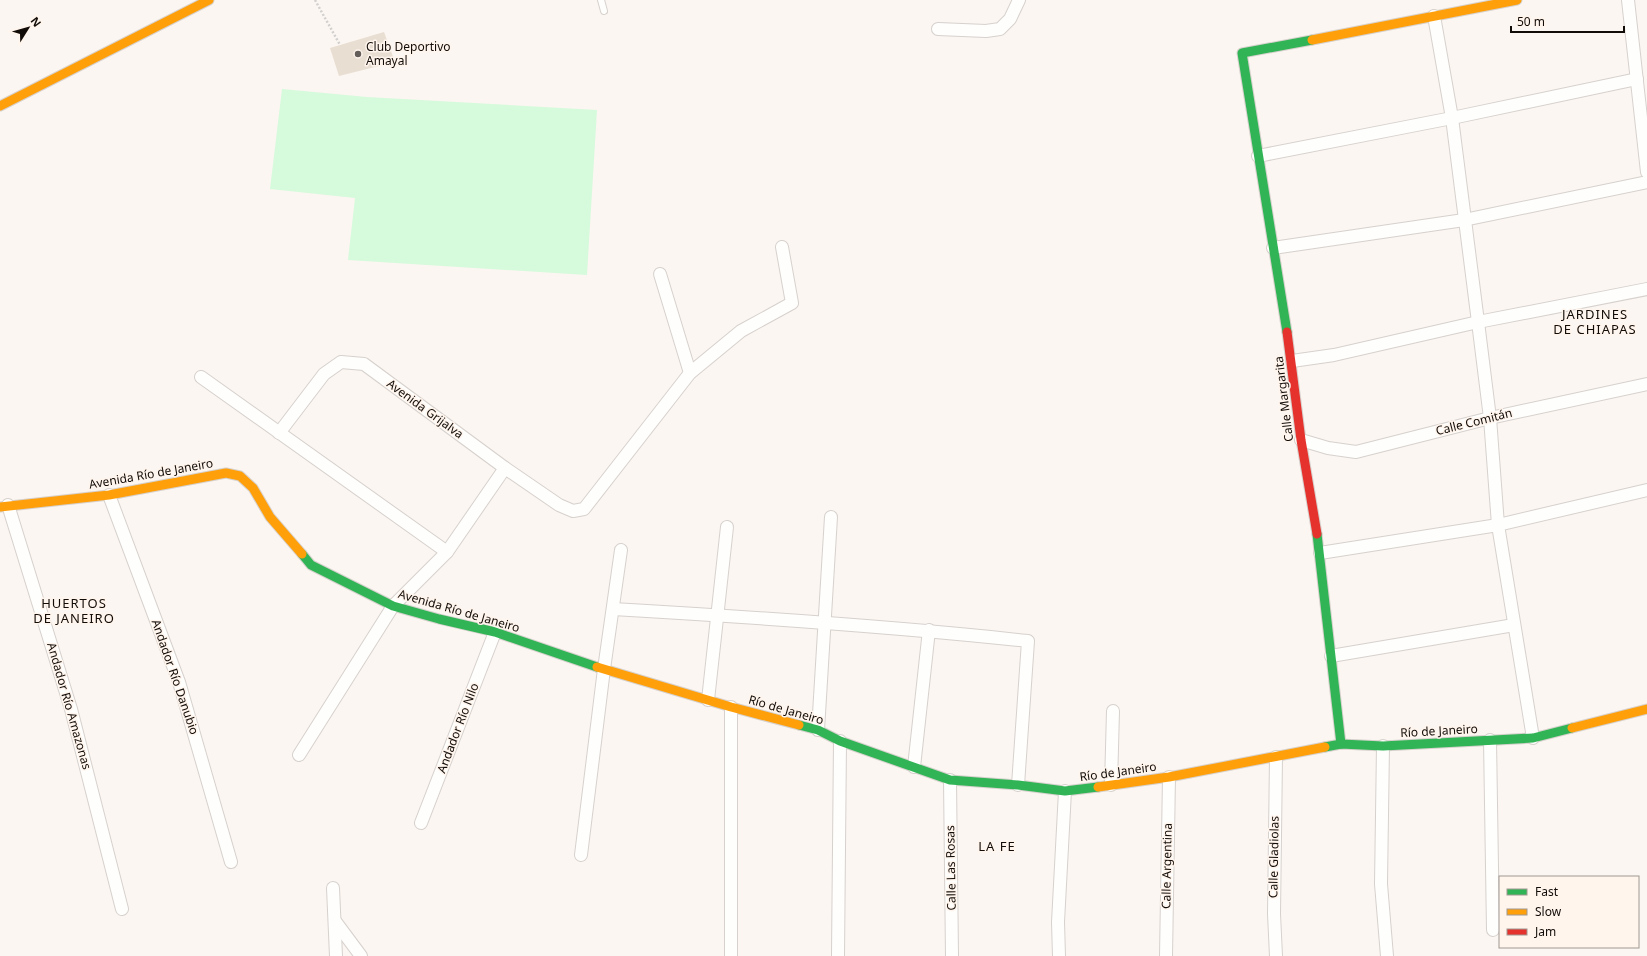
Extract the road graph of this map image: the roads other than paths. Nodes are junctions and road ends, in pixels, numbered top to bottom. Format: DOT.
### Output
graph roads {
  1 [pos="209,0"];
  2 [pos="601,0"];
  3 [pos="1019,0"];
  4 [pos="1517,0"];
  5 [pos="1628,0"];
  6 [pos="604,11"];
  7 [pos="1434,16"];
  8 [pos="938,29"];
  9 [pos="1637,79"];
  10 [pos="0,106"];
  11 [pos="1452,118"];
  12 [pos="1646,148"];
  13 [pos="1258,156"];
  14 [pos="1647,172"];
  15 [pos="1647,182"];
  16 [pos="1464,220"];
  17 [pos="782,247"];
  18 [pos="1272,248"];
  19 [pos="660,274"];
  20 [pos="1647,289"];
  21 [pos="1478,322"];
  22 [pos="1292,361"];
  23 [pos="690,373"];
  24 [pos="201,377"];
  25 [pos="1647,384"];
  26 [pos="1490,418"];
  27 [pos="279,433"];
  28 [pos="1301,440"];
  29 [pos="505,468"];
  30 [pos="1647,490"];
  31 [pos="109,495"];
  32 [pos="4,506"];
  33 [pos="831,517"];
  34 [pos="1498,525"];
  35 [pos="727,527"];
  36 [pos="621,550"];
  37 [pos="447,552"];
  38 [pos="1320,553"];
  39 [pos="393,606"];
  40 [pos="612,609"];
  41 [pos="717,615"];
  42 [pos="824,623"];
  43 [pos="1514,624"];
  44 [pos="929,630"];
  45 [pos="494,632"];
  46 [pos="1331,656"];
  47 [pos="604,669"];
  48 [pos="708,700"];
  49 [pos="731,707"];
  50 [pos="1647,709"];
  51 [pos="1113,711"];
  52 [pos="818,730"];
  53 [pos="1533,738"];
  54 [pos="1490,740"];
  55 [pos="840,741"];
  56 [pos="1340,744"];
  57 [pos="1383,746"];
  58 [pos="299,755"];
  59 [pos="1276,757"];
  60 [pos="914,767"];
  61 [pos="1169,777"];
  62 [pos="950,780"];
  63 [pos="1018,785"];
  64 [pos="1111,785"];
  65 [pos="1065,791"];
  66 [pos="421,823"];
  67 [pos="581,855"];
  68 [pos="231,862"];
  69 [pos="333,888"];
  70 [pos="122,909"];
  71 [pos="335,921"];
  72 [pos="1493,930"];
  73 [pos="336,956"];
  74 [pos="361,956"];
  75 [pos="731,956"];
  76 [pos="838,956"];
  77 [pos="952,956"];
  78 [pos="1059,956"];
  79 [pos="1166,956"];
  80 [pos="1276,956"];
  81 [pos="1387,956"];
  1 -- 10 [label="street"];
  2 -- 6 [label="lane"];
  3 -- 8 [label="street"];
  4 -- 7 [label="street"];
  5 -- 9 [label="street"];
  7 -- 11 [label="street"];
  7 -- 13 [label="street, Calle Margarita"];
  9 -- 11 [label="street"];
  9 -- 12 [label="street"];
  11 -- 13 [label="street"];
  11 -- 16 [label="street"];
  12 -- 14 [label="street"];
  13 -- 18 [label="street, Calle Margarita"];
  15 -- 16 [label="street"];
  16 -- 18 [label="street"];
  16 -- 21 [label="street"];
  17 -- 23 [label="street, Avenida Grijalva"];
  18 -- 22 [label="street, Calle Margarita"];
  19 -- 23 [label="street"];
  20 -- 21 [label="street"];
  21 -- 22 [label="street"];
  21 -- 26 [label="street"];
  22 -- 28 [label="street, Calle Margarita"];
  23 -- 29 [label="street, Avenida Grijalva"];
  24 -- 27 [label="street"];
  25 -- 26 [label="street, Calle Comitán"];
  26 -- 28 [label="street, Calle Comitán"];
  26 -- 34 [label="street"];
  27 -- 29 [label="street, Avenida Grijalva"];
  27 -- 37 [label="street"];
  28 -- 38 [label="street, Calle Margarita"];
  29 -- 37 [label="street"];
  30 -- 34 [label="street"];
  31 -- 32 [label="street, Avenida Río de Janeiro"];
  31 -- 39 [label="street, Avenida Río de Janeiro"];
  31 -- 68 [label="street, Andador Río Danubio"];
  32 -- 70 [label="street, Andador Río Amazonas"];
  33 -- 42 [label="street"];
  34 -- 38 [label="street"];
  34 -- 43 [label="street"];
  35 -- 41 [label="street"];
  36 -- 40 [label="street"];
  37 -- 39 [label="street"];
  38 -- 46 [label="street, Calle Margarita"];
  39 -- 45 [label="street, Avenida Río de Janeiro"];
  39 -- 58 [label="street"];
  40 -- 41 [label="street"];
  40 -- 47 [label="street"];
  41 -- 42 [label="street"];
  41 -- 48 [label="street"];
  42 -- 44 [label="street"];
  42 -- 52 [label="street"];
  43 -- 46 [label="street"];
  43 -- 53 [label="street"];
  44 -- 60 [label="street"];
  44 -- 63 [label="street"];
  45 -- 47 [label="street, Avenida Río de Janeiro"];
  45 -- 66 [label="street, Andador Río Nilo"];
  46 -- 56 [label="street, Calle Margarita"];
  47 -- 48 [label="street, Río de Janeiro"];
  47 -- 67 [label="street"];
  48 -- 49 [label="street, Río de Janeiro"];
  49 -- 52 [label="street, Río de Janeiro"];
  49 -- 75 [label="street"];
  50 -- 53 [label="street, Río de Janeiro"];
  51 -- 64 [label="street"];
  52 -- 55 [label="street, Río de Janeiro"];
  53 -- 54 [label="street, Río de Janeiro"];
  54 -- 57 [label="street, Río de Janeiro"];
  54 -- 72 [label="street"];
  55 -- 60 [label="street, Río de Janeiro"];
  55 -- 76 [label="street"];
  56 -- 57 [label="street, Río de Janeiro"];
  56 -- 59 [label="street, Río de Janeiro"];
  57 -- 81 [label="street"];
  59 -- 61 [label="street, Río de Janeiro"];
  59 -- 80 [label="street, Calle Gladiolas"];
  60 -- 62 [label="street, Río de Janeiro"];
  61 -- 64 [label="street, Río de Janeiro"];
  61 -- 79 [label="street, Calle Argentina"];
  62 -- 63 [label="street, Río de Janeiro"];
  62 -- 77 [label="street, Calle Las Rosas"];
  63 -- 65 [label="street, Río de Janeiro"];
  64 -- 65 [label="street, Río de Janeiro"];
  65 -- 78 [label="street"];
  69 -- 71 [label="street"];
  71 -- 73 [label="street"];
  71 -- 74 [label="street"];
}
